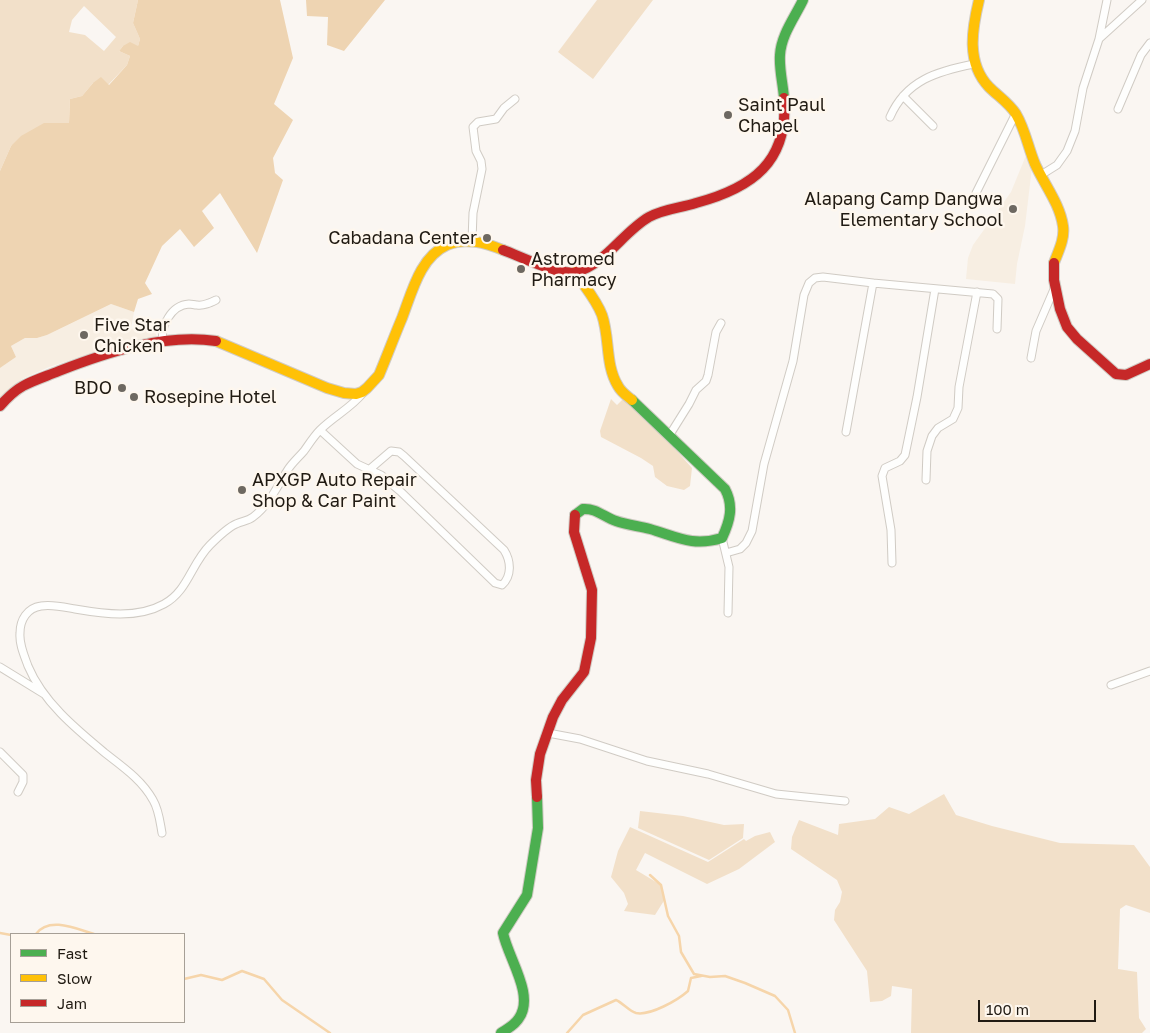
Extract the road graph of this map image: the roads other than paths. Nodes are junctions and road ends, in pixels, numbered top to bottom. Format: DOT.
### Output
graph roads {
  1 [pos="803,0"];
  2 [pos="979,0"];
  3 [pos="1107,0"];
  4 [pos="1142,0"];
  5 [pos="1099,39"];
  6 [pos="1150,43"];
  7 [pos="974,64"];
  8 [pos="904,96"];
  9 [pos="515,99"];
  10 [pos="1118,109"];
  11 [pos="1016,113"];
  12 [pos="890,117"];
  13 [pos="933,126"];
  14 [pos="1041,175"];
  15 [pos="976,193"];
  16 [pos="472,241"];
  17 [pos="575,272"];
  18 [pos="873,283"];
  19 [pos="1056,287"];
  20 [pos="935,289"];
  21 [pos="977,292"];
  22 [pos="216,300"];
  23 [pos="721,323"];
  24 [pos="996,329"];
  25 [pos="163,342"];
  26 [pos="1031,358"];
  27 [pos="1150,364"];
  28 [pos="364,390"];
  29 [pos="0,406"];
  30 [pos="320,430"];
  31 [pos="846,432"];
  32 [pos="669,436"];
  33 [pos="370,469"];
  34 [pos="926,480"];
  35 [pos="722,538"];
  36 [pos="726,553"];
  37 [pos="892,563"];
  38 [pos="728,613"];
  39 [pos="0,667"];
  40 [pos="1150,671"];
  41 [pos="32,674"];
  42 [pos="1111,685"];
  43 [pos="33,687"];
  44 [pos="46,695"];
  45 [pos="548,733"];
  46 [pos="0,752"];
  47 [pos="18,792"];
  48 [pos="845,801"];
  49 [pos="162,833"];
  50 [pos="501,1033"];
  1 -- 17 [label="main road"];
  2 -- 7 [label="main road"];
  3 -- 5 [label="street"];
  4 -- 5 [label="street"];
  5 -- 14 [label="street"];
  6 -- 10 [label="street"];
  7 -- 8 [label="street"];
  7 -- 11 [label="main road"];
  8 -- 12 [label="street"];
  8 -- 13 [label="street"];
  9 -- 16 [label="street"];
  11 -- 14 [label="main road"];
  11 -- 15 [label="street"];
  14 -- 19 [label="main road"];
  16 -- 17 [label="main road"];
  16 -- 28 [label="main road"];
  17 -- 32 [label="main road"];
  18 -- 20 [label="street"];
  18 -- 31 [label="street"];
  18 -- 36 [label="street"];
  19 -- 26 [label="street"];
  19 -- 27 [label="main road"];
  20 -- 21 [label="street"];
  20 -- 37 [label="street"];
  21 -- 24 [label="street"];
  21 -- 34 [label="street"];
  22 -- 25 [label="street"];
  23 -- 32 [label="street"];
  25 -- 28 [label="main road"];
  25 -- 29 [label="main road"];
  28 -- 30 [label="street"];
  30 -- 33 [label="street"];
  30 -- 41 [label="street"];
  32 -- 35 [label="main road"];
  33 -- 33 [label="street"];
  35 -- 36 [label="street"];
  35 -- 45 [label="main road"];
  36 -- 38 [label="street"];
  39 -- 43 [label="street"];
  40 -- 42 [label="street"];
  41 -- 43 [label="street"];
  41 -- 44 [label="street"];
  43 -- 44 [label="street"];
  44 -- 49 [label="street"];
  45 -- 48 [label="street"];
  45 -- 50 [label="main road"];
  46 -- 47 [label="street"];
}
